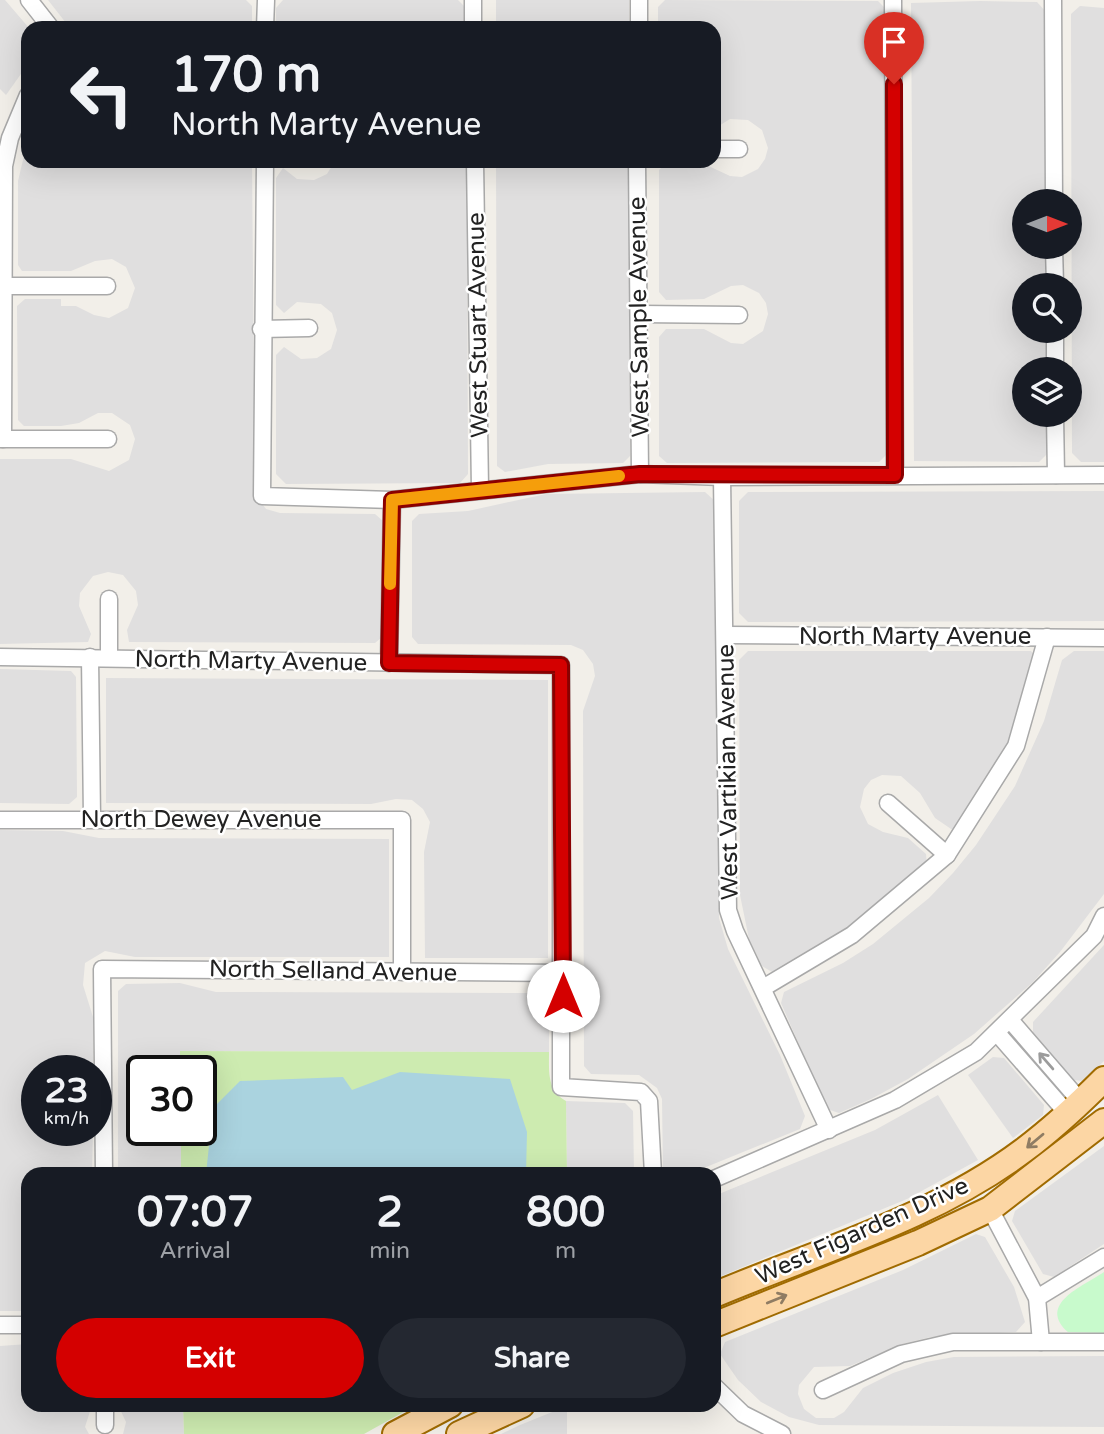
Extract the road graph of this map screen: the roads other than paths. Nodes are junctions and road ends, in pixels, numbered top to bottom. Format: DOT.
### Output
graph roads {
  1 [pos="29,0"];
  2 [pos="265,0"];
  3 [pos="473,0"];
  4 [pos="639,0"];
  5 [pos="894,0"];
  6 [pos="1053,0"];
  7 [pos="46,21"];
  8 [pos="265,21"];
  9 [pos="473,21"];
  10 [pos="639,21"];
  11 [pos="21,108"];
  12 [pos="5,137"];
  13 [pos="721,149"];
  14 [pos="738,149"];
  15 [pos="265,168"];
  16 [pos="475,168"];
  17 [pos="637,168"];
  18 [pos="1054,189"];
  19 [pos="2,286"];
  20 [pos="107,286"];
  21 [pos="640,314"];
  22 [pos="738,315"];
  23 [pos="309,328"];
  24 [pos="261,329"];
  25 [pos="1055,427"];
  26 [pos="1,439"];
  27 [pos="108,439"];
  28 [pos="640,474"];
  29 [pos="895,475"];
  30 [pos="1056,475"];
  31 [pos="1104,475"];
  32 [pos="722,477"];
  33 [pos="480,489"];
  34 [pos="392,500"];
  35 [pos="109,599"];
  36 [pos="726,635"];
  37 [pos="1047,637"];
  38 [pos="1104,638"];
  39 [pos="0,657"];
  40 [pos="90,657"];
  41 [pos="109,657"];
  42 [pos="389,663"];
  43 [pos="888,803"];
  44 [pos="92,818"];
  45 [pos="0,820"];
  46 [pos="947,855"];
  47 [pos="1104,916"];
  48 [pos="402,972"];
  49 [pos="563,973"];
  50 [pos="763,988"];
  51 [pos="1011,1021"];
  52 [pos="998,1033"];
  53 [pos="1104,1079"];
  54 [pos="1074,1107"];
  55 [pos="1104,1121"];
  56 [pos="829,1130"];
  57 [pos="1052,1163"];
  58 [pos="104,1167"];
  59 [pos="653,1167"];
  60 [pos="721,1176"];
  61 [pos="990,1209"];
  62 [pos="1104,1257"];
  63 [pos="721,1297"];
  64 [pos="1037,1298"];
  65 [pos="721,1322"];
  66 [pos="0,1325"];
  67 [pos="21,1325"];
  68 [pos="1041,1342"];
  69 [pos="1104,1342"];
  70 [pos="823,1390"];
  71 [pos="721,1393"];
  72 [pos="105,1412"];
  73 [pos="437,1412"];
  74 [pos="507,1412"];
  75 [pos="105,1425"];
  76 [pos="395,1434"];
  77 [pos="459,1434"];
  78 [pos="782,1434"];
  1 -- 7 [label="street"];
  2 -- 8 [label="street"];
  3 -- 9 [label="street"];
  4 -- 10 [label="street"];
  5 -- 29 [label="street"];
  6 -- 18 [label="street"];
  11 -- 12 [label="street"];
  12 -- 19 [label="street"];
  13 -- 14 [label="street"];
  15 -- 24 [label="street"];
  16 -- 33 [label="street, West Stuart Avenue"];
  17 -- 21 [label="street, West Sample Avenue"];
  19 -- 20 [label="street"];
  19 -- 26 [label="street"];
  21 -- 22 [label="street"];
  21 -- 28 [label="street, West Sample Avenue"];
  23 -- 24 [label="street"];
  24 -- 34 [label="street"];
  25 -- 30 [label="street"];
  26 -- 27 [label="street"];
  28 -- 32 [label="street"];
  28 -- 33 [label="street"];
  29 -- 30 [label="street"];
  29 -- 32 [label="street"];
  30 -- 31 [label="street"];
  32 -- 36 [label="street, West Vartikian Avenue"];
  33 -- 34 [label="street"];
  34 -- 42 [label="street"];
  35 -- 41 [label="street, North Marty Avenue"];
  36 -- 37 [label="street, North Marty Avenue"];
  36 -- 50 [label="street, West Vartikian Avenue"];
  37 -- 38 [label="street, North Marty Avenue"];
  37 -- 46 [label="street"];
  39 -- 40 [label="street, North Marty Avenue"];
  40 -- 41 [label="street, North Marty Avenue"];
  40 -- 44 [label="street"];
  41 -- 42 [label="street, North Marty Avenue"];
  42 -- 49 [label="street, North Marty Avenue"];
  43 -- 46 [label="street"];
  44 -- 45 [label="street, North Dewey Avenue"];
  44 -- 48 [label="street, North Dewey Avenue"];
  46 -- 50 [label="street"];
  47 -- 51 [label="street"];
  48 -- 49 [label="street, North Selland Avenue"];
  48 -- 58 [label="street, North Selland Avenue"];
  49 -- 59 [label="street"];
  50 -- 56 [label="street, West Vartikian Avenue"];
  51 -- 52 [label="street"];
  54 -- 51 [label="street, one-way"];
  52 -- 54 [label="street"];
  52 -- 56 [label="street"];
  53 -- 54 [label="main road, West Figarden Drive"];
  54 -- 57 [label="main road"];
  54 -- 63 [label="main road, West Figarden Drive, one-way"];
  55 -- 57 [label="main road, West Figarden Drive"];
  56 -- 60 [label="street"];
  57 -- 61 [label="main road, West Figarden Drive"];
  61 -- 64 [label="street"];
  65 -- 61 [label="main road, West Figarden Drive, one-way"];
  62 -- 64 [label="street"];
  64 -- 68 [label="street"];
  66 -- 67 [label="street"];
  68 -- 69 [label="street"];
  68 -- 70 [label="street"];
  71 -- 78 [label="street"];
  72 -- 75 [label="street"];
  73 -- 76 [label="main road"];
  74 -- 77 [label="main road"];
}
